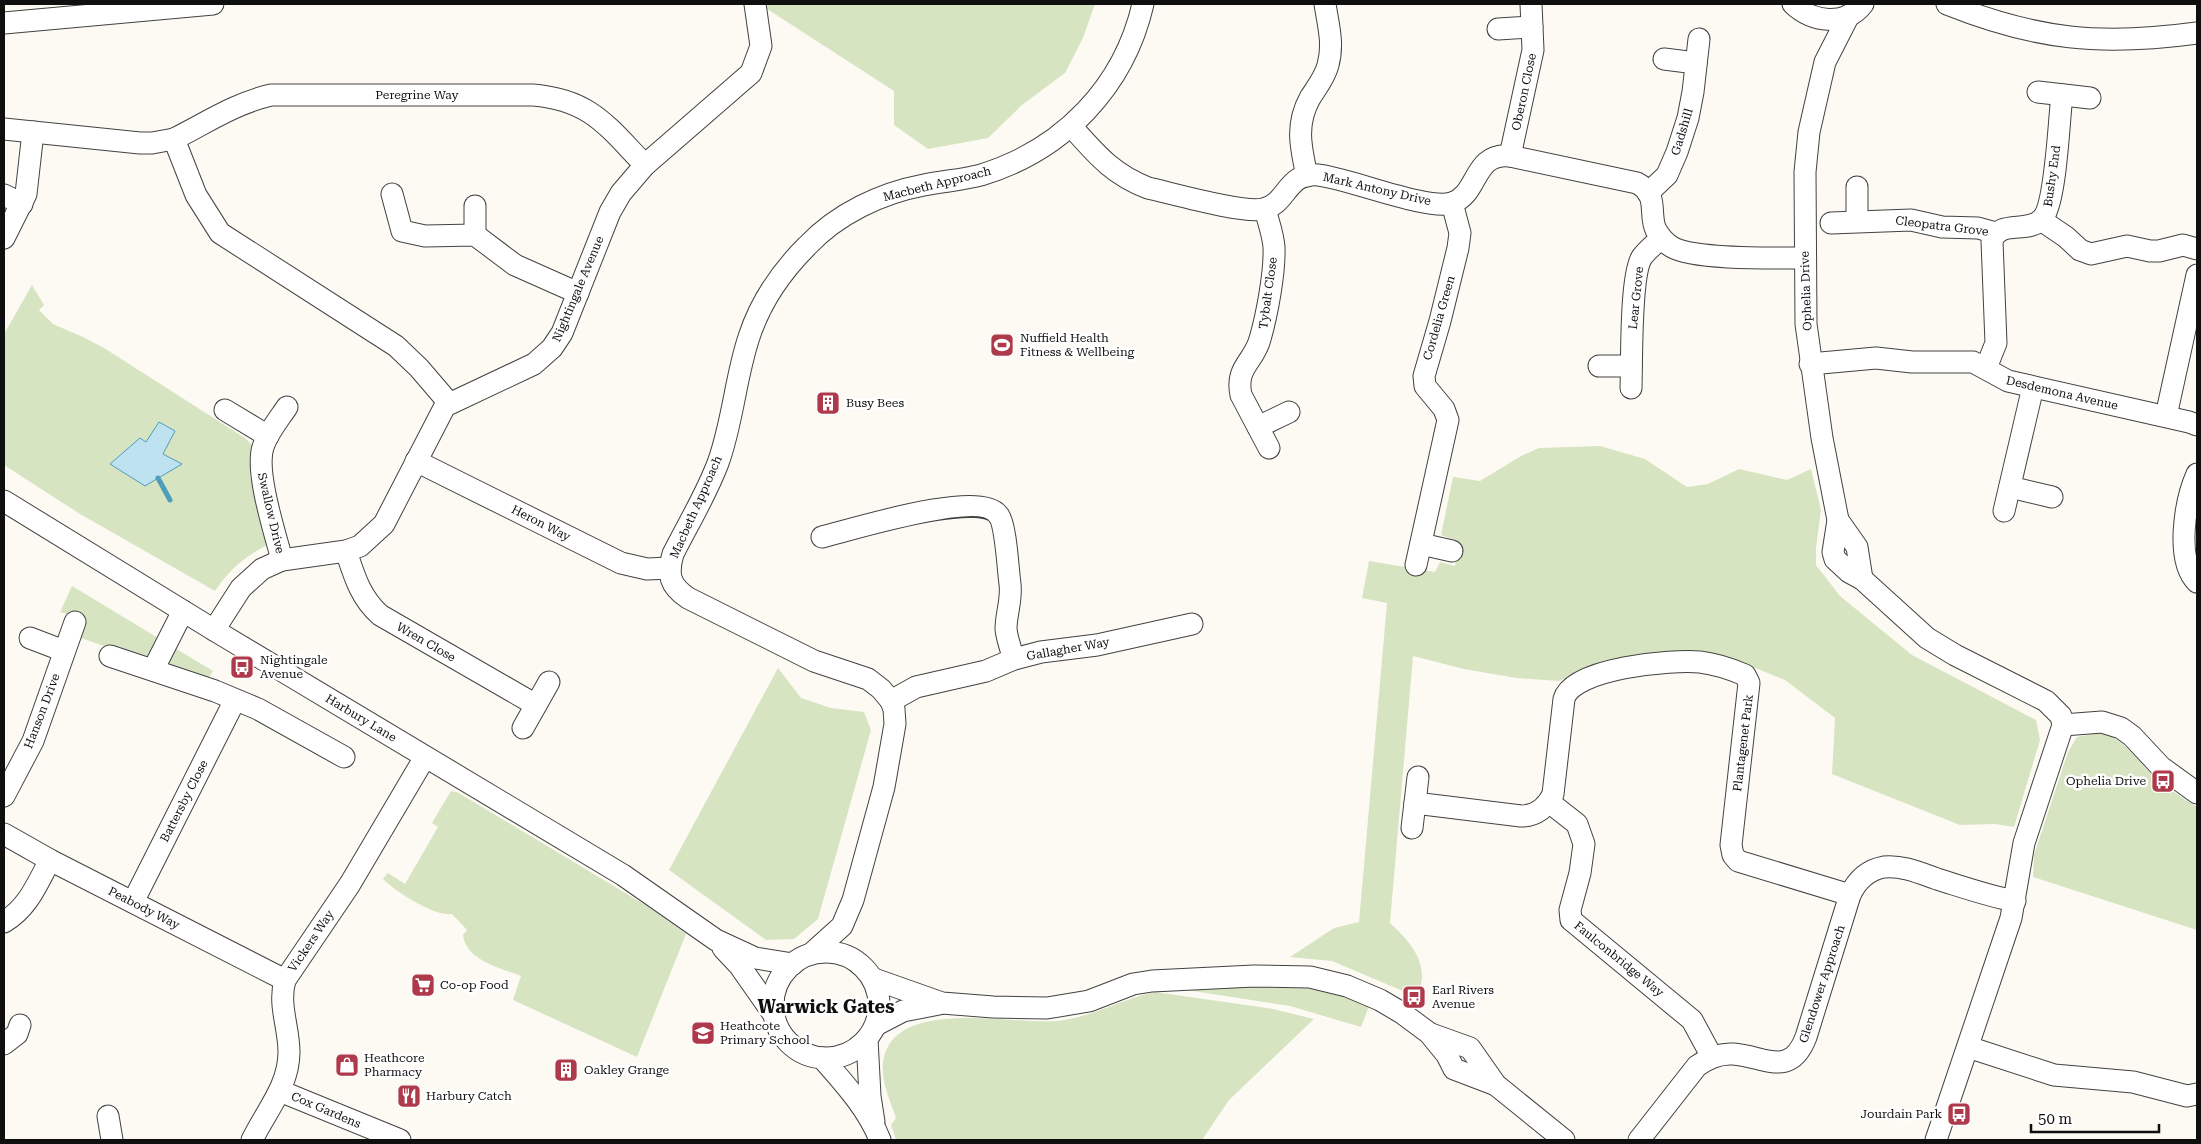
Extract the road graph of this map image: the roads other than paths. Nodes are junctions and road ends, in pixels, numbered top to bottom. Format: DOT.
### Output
graph roads {
  1 [pos="212,4"];
  2 [pos="755,4"];
  3 [pos="1143,4"];
  4 [pos="1325,4"];
  5 [pos="1531,4"];
  6 [pos="1793,4"];
  7 [pos="1947,4"];
  8 [pos="1856,10"];
  9 [pos="1817,19"];
  10 [pos="4,23"];
  11 [pos="1532,27"];
  12 [pos="1498,29"];
  13 [pos="2197,33"];
  14 [pos="1699,39"];
  15 [pos="1664,59"];
  16 [pos="1825,62"];
  17 [pos="1696,63"];
  18 [pos="2038,92"];
  19 [pos="2062,95"];
  20 [pos="2090,98"];
  21 [pos="1071,126"];
  22 [pos="4,129"];
  23 [pos="33,132"];
  24 [pos="174,139"];
  25 [pos="1510,156"];
  26 [pos="645,165"];
  27 [pos="1307,176"];
  28 [pos="1857,188"];
  29 [pos="1648,193"];
  30 [pos="392,194"];
  31 [pos="13,199"];
  32 [pos="1452,203"];
  33 [pos="475,206"];
  34 [pos="1265,209"];
  35 [pos="2041,220"];
  36 [pos="1857,221"];
  37 [pos="1831,223"];
  38 [pos="1996,233"];
  39 [pos="475,235"];
  40 [pos="4,238"];
  41 [pos="1661,238"];
  42 [pos="2197,250"];
  43 [pos="1804,258"];
  44 [pos="2197,275"];
  45 [pos="578,292"];
  46 [pos="1810,364"];
  47 [pos="1599,366"];
  48 [pos="1632,366"];
  49 [pos="1986,368"];
  50 [pos="2033,387"];
  51 [pos="1631,388"];
  52 [pos="449,402"];
  53 [pos="287,407"];
  54 [pos="225,410"];
  55 [pos="1289,412"];
  56 [pos="2166,416"];
  57 [pos="2197,425"];
  58 [pos="1258,427"];
  59 [pos="268,436"];
  60 [pos="1269,448"];
  61 [pos="416,461"];
  62 [pos="2197,474"];
  63 [pos="2010,487"];
  64 [pos="2052,497"];
  65 [pos="4,501"];
  66 [pos="2004,511"];
  67 [pos="822,537"];
  68 [pos="1420,544"];
  69 [pos="346,551"];
  70 [pos="1452,551"];
  71 [pos="282,560"];
  72 [pos="1416,565"];
  73 [pos="670,568"];
  74 [pos="2197,582"];
  75 [pos="183,611"];
  76 [pos="75,622"];
  77 [pos="1192,624"];
  78 [pos="214,630"];
  79 [pos="30,638"];
  80 [pos="64,651"];
  81 [pos="110,656"];
  82 [pos="1014,659"];
  83 [pos="153,670"];
  84 [pos="549,682"];
  85 [pos="235,700"];
  86 [pos="891,701"];
  87 [pos="536,705"];
  88 [pos="2063,725"];
  89 [pos="523,728"];
  90 [pos="425,757"];
  91 [pos="344,758"];
  92 [pos="1418,777"];
  93 [pos="2197,793"];
  94 [pos="4,796"];
  95 [pos="1549,802"];
  96 [pos="1415,803"];
  97 [pos="1412,828"];
  98 [pos="4,834"];
  99 [pos="50,860"];
  100 [pos="1850,895"];
  101 [pos="2015,901"];
  102 [pos="133,902"];
  103 [pos="847,917"];
  104 [pos="4,922"];
  105 [pos="716,940"];
  106 [pos="812,953"];
  107 [pos="793,964"];
  108 [pos="868,973"];
  109 [pos="285,980"];
  110 [pos="942,1003"];
  111 [pos="772,1012"];
  112 [pos="20,1025"];
  113 [pos="872,1032"];
  114 [pos="4,1044"];
  115 [pos="1968,1047"];
  116 [pos="1712,1057"];
  117 [pos="822,1058"];
  118 [pos="280,1091"];
  119 [pos="2197,1094"];
  120 [pos="108,1116"];
  121 [pos="878,1135"];
  122 [pos="112,1140"];
  123 [pos="252,1140"];
  124 [pos="400,1140"];
  125 [pos="1564,1140"];
  126 [pos="1639,1140"];
  127 [pos="1936,1140"];
  1 -- 10 [label="street"];
  2 -- 26 [label="street, Nightingale Avenue"];
  3 -- 21 [label="street, Macbeth Approach"];
  4 -- 27 [label="street"];
  5 -- 11 [label="street, Oberon Close"];
  6 -- 9 [label="street"];
  7 -- 13 [label="street"];
  8 -- 9 [label="street"];
  8 -- 16 [label="street, Ophelia Drive"];
  9 -- 16 [label="street, Ophelia Drive"];
  11 -- 12 [label="street"];
  11 -- 25 [label="street, Oberon Close"];
  14 -- 17 [label="street, Gadshill"];
  15 -- 17 [label="street"];
  16 -- 43 [label="street, Ophelia Drive"];
  17 -- 29 [label="street, Gadshill"];
  18 -- 19 [label="street"];
  19 -- 20 [label="street"];
  19 -- 35 [label="street, Bushy End"];
  21 -- 34 [label="street"];
  21 -- 73 [label="street, Macbeth Approach"];
  22 -- 23 [label="street, Peregrine Way"];
  23 -- 24 [label="street, Peregrine Way"];
  23 -- 31 [label="street"];
  24 -- 26 [label="street, Peregrine Way"];
  24 -- 52 [label="street"];
  25 -- 29 [label="street"];
  25 -- 32 [label="street"];
  26 -- 45 [label="street, Nightingale Avenue"];
  27 -- 32 [label="street, Mark Antony Drive"];
  27 -- 34 [label="street, Mark Antony Drive"];
  28 -- 36 [label="street"];
  29 -- 41 [label="street"];
  30 -- 39 [label="street"];
  31 -- 40 [label="street"];
  32 -- 68 [label="street, Cordelia Green"];
  33 -- 39 [label="street"];
  34 -- 58 [label="street, Tybalt Close"];
  35 -- 38 [label="street, Bushy End"];
  35 -- 42 [label="street"];
  36 -- 37 [label="street, Cleopatra Grove"];
  36 -- 38 [label="street, Cleopatra Grove"];
  38 -- 49 [label="street"];
  39 -- 45 [label="street"];
  41 -- 43 [label="street"];
  41 -- 48 [label="street, Lear Grove"];
  43 -- 46 [label="street, Ophelia Drive"];
  44 -- 56 [label="street"];
  45 -- 52 [label="street, Nightingale Avenue"];
  46 -- 49 [label="street, Desdemona Avenue"];
  46 -- 88 [label="street, Ophelia Drive"];
  47 -- 48 [label="street"];
  48 -- 51 [label="street, Lear Grove"];
  49 -- 50 [label="street, Desdemona Avenue"];
  50 -- 56 [label="street, Desdemona Avenue"];
  50 -- 63 [label="street"];
  52 -- 61 [label="street"];
  53 -- 59 [label="street, Swallow Drive"];
  54 -- 59 [label="street"];
  55 -- 58 [label="street"];
  56 -- 57 [label="street, Desdemona Avenue"];
  58 -- 60 [label="street, Tybalt Close"];
  59 -- 71 [label="street, Swallow Drive"];
  61 -- 69 [label="street"];
  61 -- 73 [label="street, Heron Way"];
  62 -- 74 [label="street"];
  63 -- 64 [label="street"];
  63 -- 66 [label="street"];
  65 -- 75 [label="street, Harbury Lane"];
  67 -- 82 [label="street"];
  68 -- 70 [label="street"];
  68 -- 72 [label="street, Cordelia Green"];
  69 -- 71 [label="street"];
  69 -- 87 [label="street, Wren Close"];
  71 -- 78 [label="street"];
  73 -- 86 [label="street"];
  75 -- 78 [label="street, Harbury Lane"];
  75 -- 83 [label="street"];
  76 -- 80 [label="street, Hanson Drive"];
  77 -- 82 [label="street, Gallagher Way"];
  78 -- 90 [label="street, Harbury Lane"];
  79 -- 80 [label="street"];
  80 -- 94 [label="street, Hanson Drive"];
  81 -- 83 [label="street"];
  82 -- 86 [label="street, Gallagher Way"];
  83 -- 85 [label="street"];
  84 -- 87 [label="street"];
  85 -- 91 [label="street"];
  85 -- 102 [label="street, Battersby Close"];
  86 -- 103 [label="street"];
  87 -- 89 [label="street"];
  88 -- 93 [label="street"];
  88 -- 101 [label="street"];
  90 -- 105 [label="street, Harbury Lane"];
  90 -- 109 [label="street, Vickers Way"];
  92 -- 96 [label="street"];
  95 -- 96 [label="street"];
  95 -- 100 [label="street, Plantagenet Park"];
  95 -- 116 [label="street, Faulconbridge Way"];
  96 -- 97 [label="street"];
  98 -- 99 [label="street, Peabody Way"];
  99 -- 102 [label="street, Peabody Way"];
  99 -- 104 [label="street"];
  100 -- 101 [label="street, Glendower Approach"];
  100 -- 116 [label="street, Glendower Approach"];
  101 -- 115 [label="street"];
  102 -- 109 [label="street, Peabody Way"];
  103 -- 106 [label="street"];
  103 -- 108 [label="street"];
  105 -- 107 [label="street, Harbury Lane"];
  105 -- 111 [label="street, Harbury Lane"];
  106 -- 107 [label="street"];
  106 -- 108 [label="street"];
  107 -- 111 [label="street"];
  108 -- 110 [label="street"];
  108 -- 113 [label="street"];
  109 -- 118 [label="street, Vickers Way"];
  110 -- 113 [label="street"];
  110 -- 125 [label="street"];
  111 -- 117 [label="street"];
  112 -- 114 [label="street"];
  113 -- 117 [label="street"];
  113 -- 121 [label="street"];
  115 -- 119 [label="street"];
  115 -- 127 [label="street"];
  116 -- 126 [label="street"];
  117 -- 121 [label="street"];
  118 -- 123 [label="street, Vickers Way"];
  118 -- 124 [label="street, Cox Gardens"];
  120 -- 122 [label="street"];
}
